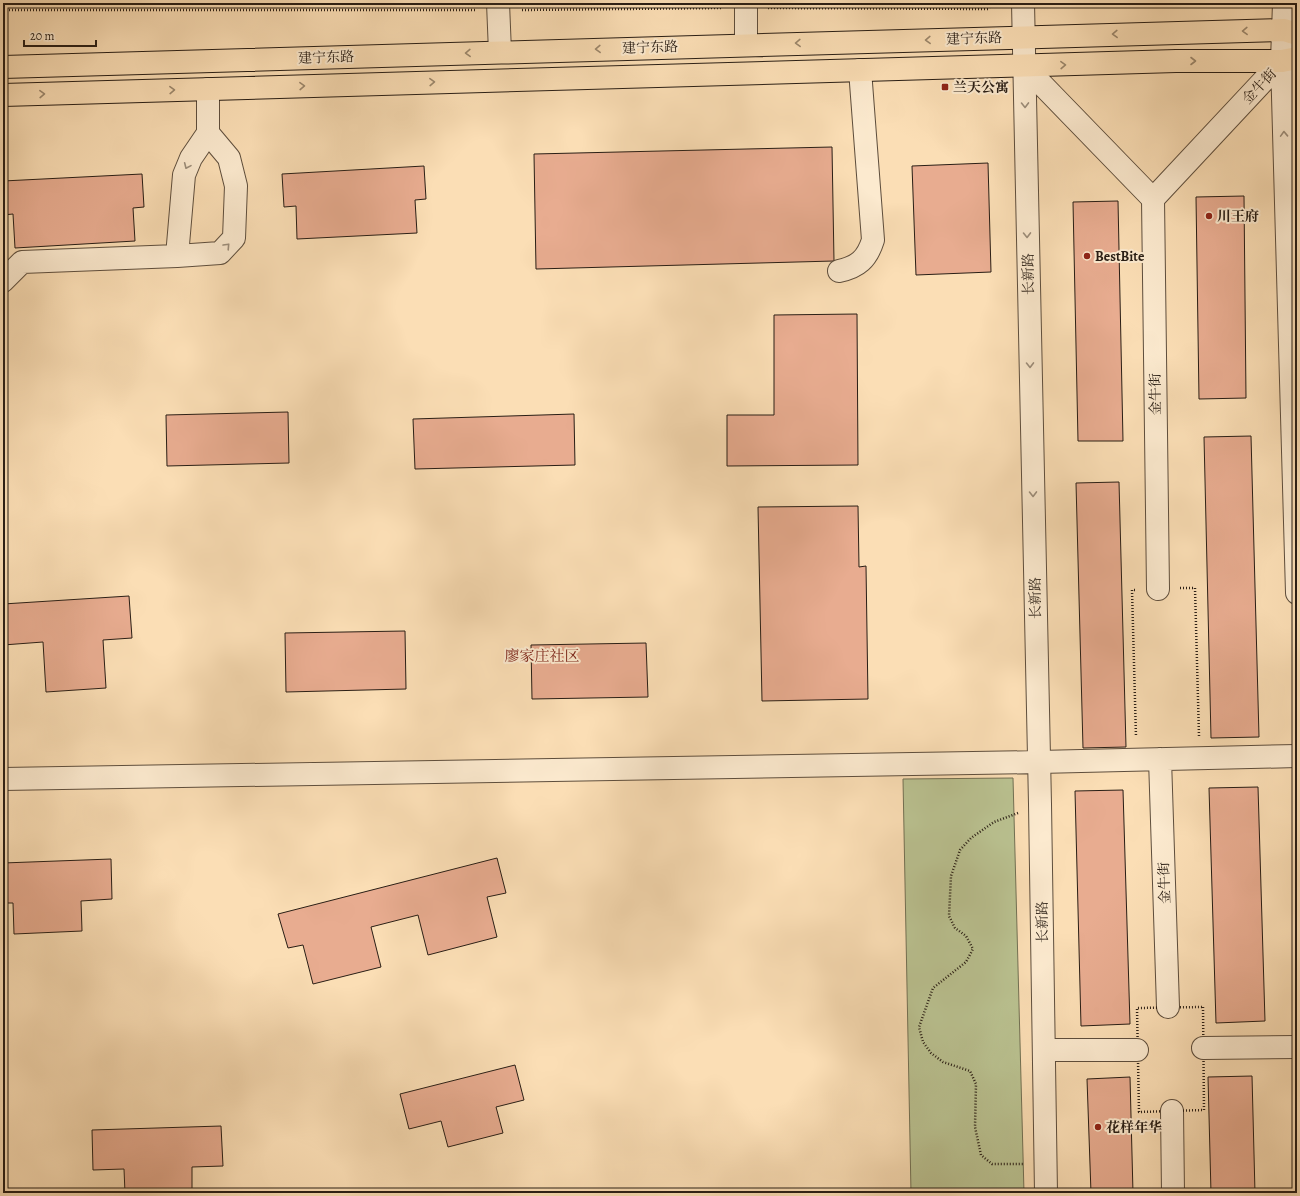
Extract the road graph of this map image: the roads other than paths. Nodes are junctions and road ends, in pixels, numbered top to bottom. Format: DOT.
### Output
graph roads {
  1 [pos="498,3"];
  2 [pos="746,3"];
  3 [pos="1023,3"];
  4 [pos="1284,3"];
  5 [pos="1290,32"];
  6 [pos="1023,37"];
  7 [pos="746,45"];
  8 [pos="500,52"];
  9 [pos="1290,60"];
  10 [pos="1024,66"];
  11 [pos="3,67"];
  12 [pos="860,70"];
  13 [pos="208,89"];
  14 [pos="3,96"];
  15 [pos="208,133"];
  16 [pos="1153,198"];
  17 [pos="177,256"];
  18 [pos="839,271"];
  19 [pos="3,280"];
  20 [pos="1158,589"];
  21 [pos="1297,593"];
  22 [pos="1297,756"];
  23 [pos="1160,759"];
  24 [pos="1039,762"];
  25 [pos="3,779"];
  26 [pos="1168,1008"];
  27 [pos="1203,1048"];
  28 [pos="1297,1048"];
  29 [pos="1044,1050"];
  30 [pos="1137,1050"];
  31 [pos="1172,1111"];
  32 [pos="1046,1193"];
  33 [pos="1173,1193"];
  1 -- 8 [label="street"];
  2 -- 7 [label="street"];
  3 -- 6 [label="street, 长新路"];
  4 -- 5 [label="street"];
  5 -- 6 [label="main road, 建宁东路, one-way"];
  5 -- 9 [label="street"];
  6 -- 7 [label="main road, 建宁东路, one-way"];
  6 -- 10 [label="street, 长新路"];
  7 -- 8 [label="main road, 建宁东路, one-way"];
  8 -- 11 [label="main road, 建宁东路, one-way"];
  10 -- 9 [label="main road, 建宁东路, one-way"];
  9 -- 16 [label="street, 金牛街"];
  21 -- 9 [label="street, one-way"];
  10 -- 12 [label="main road, 建宁东路"];
  10 -- 16 [label="street"];
  10 -- 24 [label="street, 长新路, one-way"];
  13 -- 12 [label="main road, 建宁东路, one-way"];
  12 -- 18 [label="street"];
  14 -- 13 [label="main road, 建宁东路, one-way"];
  13 -- 15 [label="street"];
  15 -- 17 [label="street, one-way"];
  17 -- 15 [label="street, one-way"];
  16 -- 20 [label="street, 金牛街"];
  17 -- 19 [label="street"];
  22 -- 23 [label="street"];
  23 -- 24 [label="street"];
  23 -- 26 [label="street, 金牛街"];
  24 -- 25 [label="street"];
  24 -- 29 [label="street, 长新路"];
  27 -- 28 [label="street"];
  29 -- 30 [label="street"];
  29 -- 32 [label="street, 长新路"];
  31 -- 33 [label="street"];
}
